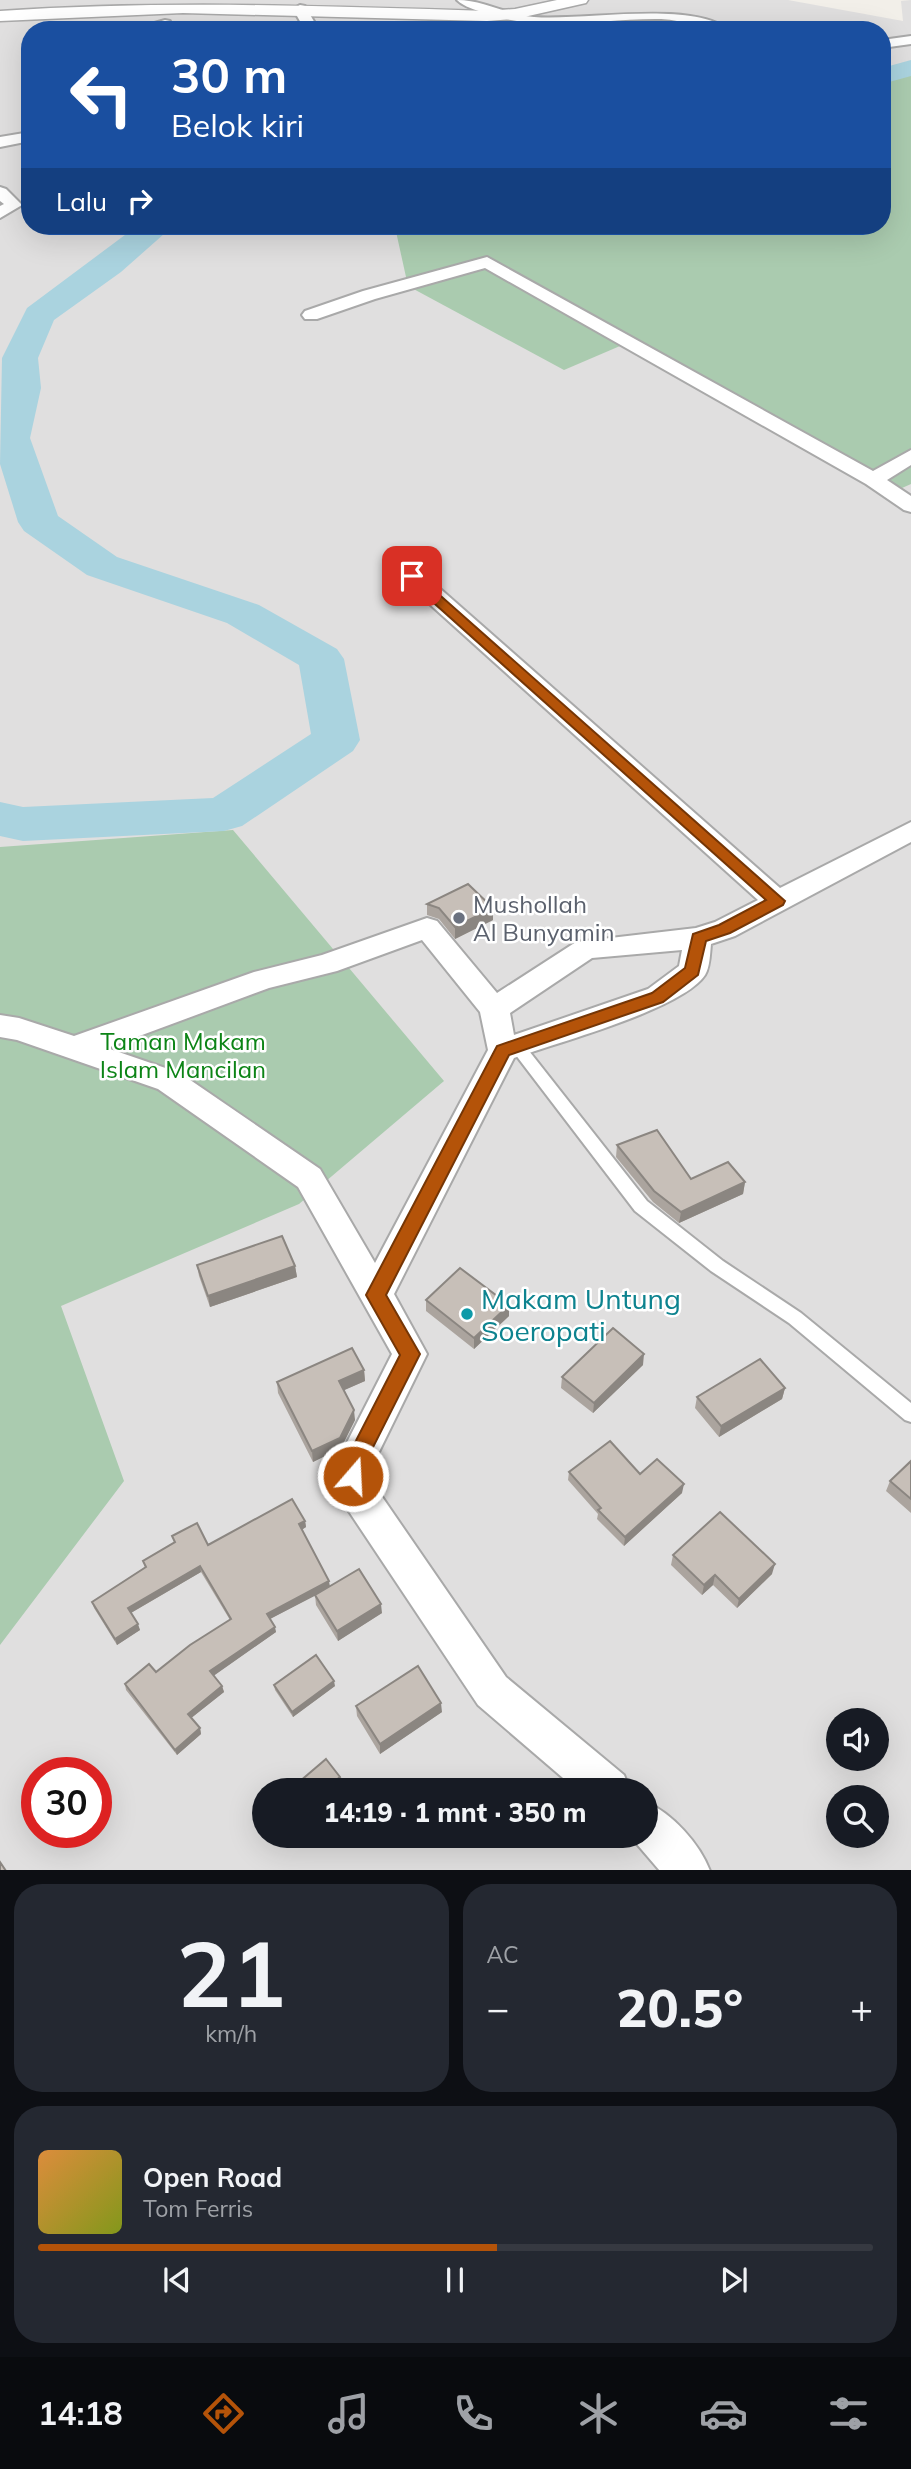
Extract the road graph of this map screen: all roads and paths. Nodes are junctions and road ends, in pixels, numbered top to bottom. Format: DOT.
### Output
graph roads {
  1 [pos="463,0"];
  2 [pos="580,0"];
  3 [pos="201,4"];
  4 [pos="153,8"];
  5 [pos="300,9"];
  6 [pos="504,15"];
  7 [pos="0,16"];
  8 [pos="163,21"];
  9 [pos="307,21"];
  10 [pos="536,21"];
  11 [pos="536,21"];
  12 [pos="565,21"];
  13 [pos="565,21"];
  14 [pos="711,21"];
  15 [pos="911,40"];
  16 [pos="891,43"];
  17 [pos="21,138"];
  18 [pos="0,142"];
  19 [pos="0,192"];
  20 [pos="0,213"];
  21 [pos="311,315"];
  22 [pos="911,456"];
  23 [pos="873,480"];
  24 [pos="911,506"];
  25 [pos="412,576"];
  26 [pos="911,831"];
  27 [pos="777,901"];
  28 [pos="698,938"];
  29 [pos="494,1009"];
  30 [pos="0,1026"];
  31 [pos="74,1048"];
  32 [pos="510,1048"];
  33 [pos="376,1295"];
  34 [pos="911,1414"];
  35 [pos="595,1778"];
  36 [pos="658,1836"];
  37 [pos="688,1870"];
  1 -- 6 [label="street"];
  2 -- 6 [label="street"];
  3 -- 4 [label="street"];
  3 -- 5 [label="street"];
  4 -- 7 [label="street"];
  4 -- 8 [label="street"];
  5 -- 6 [label="street"];
  5 -- 9 [label="street"];
  6 -- 11 [label="street"];
  10 -- 13 [label="street"];
  12 -- 14 [label="street"];
  15 -- 16 [label="street"];
  17 -- 18 [label="street"];
  19 -- 20 [label="street"];
  21 -- 23 [label="street"];
  22 -- 23 [label="street"];
  23 -- 24 [label="street"];
  25 -- 27 [label="street"];
  26 -- 27 [label="street"];
  27 -- 28 [label="street"];
  28 -- 29 [label="street"];
  28 -- 32 [label="street"];
  29 -- 31 [label="street"];
  29 -- 32 [label="street"];
  30 -- 31 [label="street"];
  31 -- 33 [label="street"];
  32 -- 33 [label="street"];
  32 -- 34 [label="lane"];
  33 -- 35 [label="street"];
  36 -- 37 [label="street"];
}
